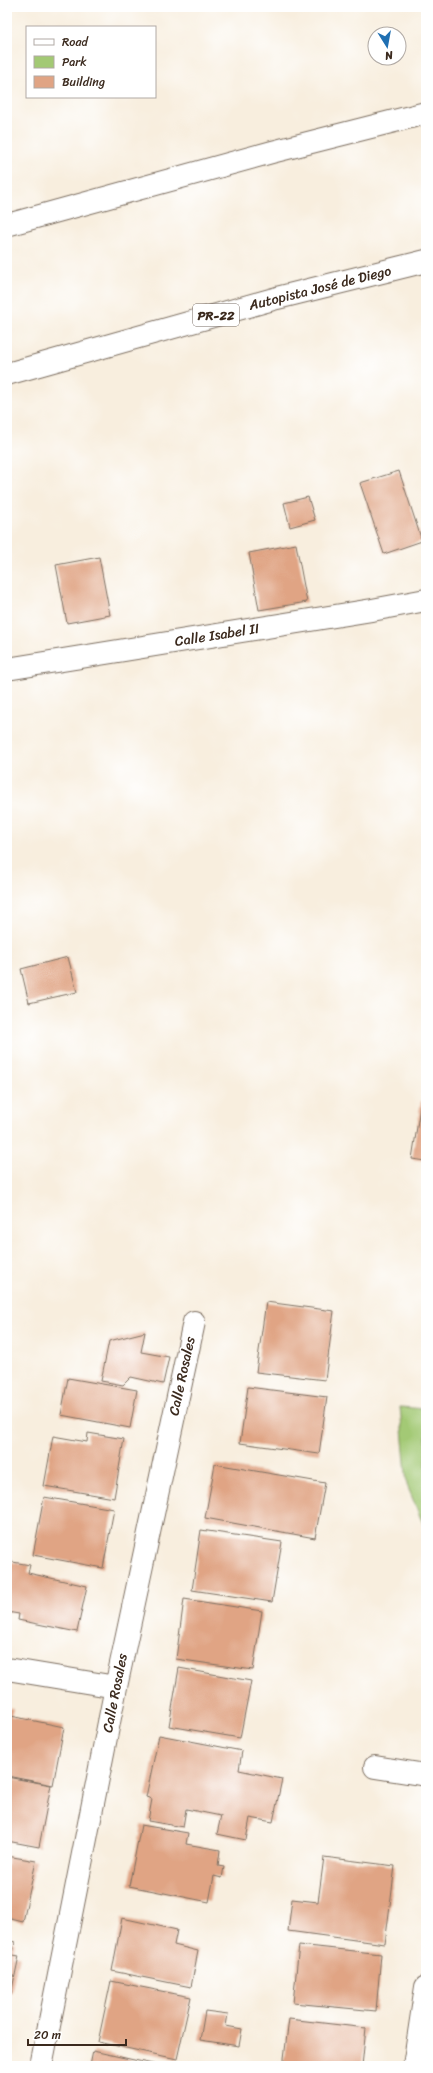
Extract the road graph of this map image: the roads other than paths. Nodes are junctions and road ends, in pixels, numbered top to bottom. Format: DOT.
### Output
graph roads {
  1 [pos="426,113"];
  2 [pos="7,225"];
  3 [pos="426,261"];
  4 [pos="7,374"];
  5 [pos="426,600"];
  6 [pos="7,669"];
  7 [pos="194,1322"];
  8 [pos="7,1669"];
  9 [pos="116,1687"];
  10 [pos="375,1767"];
  11 [pos="426,1775"];
  12 [pos="426,1987"];
  13 [pos="41,2066"];
  14 [pos="414,2066"];
  1 -- 2 [label="main road"];
  3 -- 4 [label="main road, Autopista José de Diego / PR-22"];
  5 -- 6 [label="main road, Calle Isabel II"];
  7 -- 9 [label="main road, Calle Rosales"];
  8 -- 9 [label="main road"];
  9 -- 13 [label="main road, Calle Rosales"];
  10 -- 11 [label="main road"];
  12 -- 14 [label="main road"];
}
